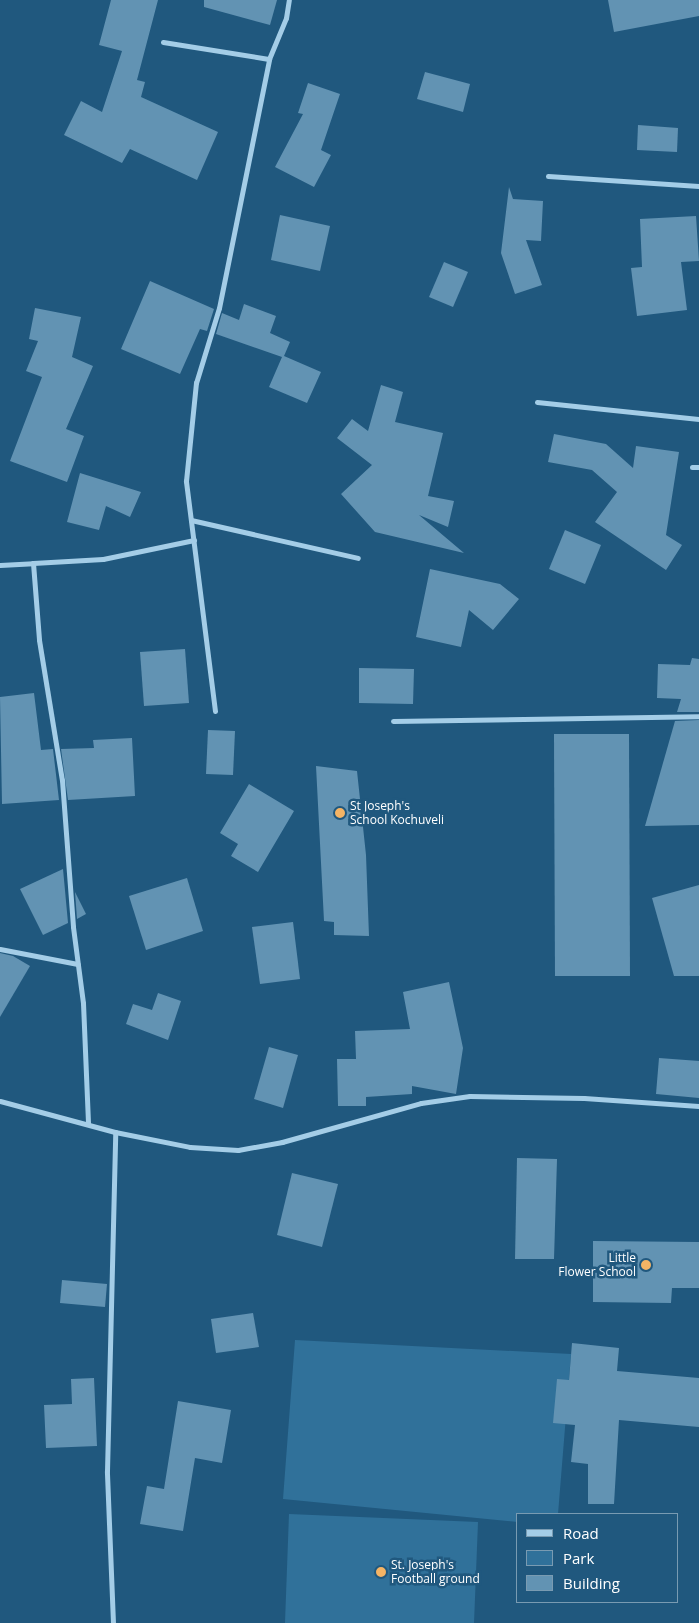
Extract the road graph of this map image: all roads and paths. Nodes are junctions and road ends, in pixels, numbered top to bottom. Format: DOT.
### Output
graph roads {
  1 [pos="289,0"];
  2 [pos="163,42"];
  3 [pos="269,59"];
  4 [pos="548,176"];
  5 [pos="699,186"];
  6 [pos="537,402"];
  7 [pos="699,419"];
  8 [pos="692,467"];
  9 [pos="699,467"];
  10 [pos="191,520"];
  11 [pos="194,540"];
  12 [pos="358,558"];
  13 [pos="33,563"];
  14 [pos="0,565"];
  15 [pos="215,711"];
  16 [pos="699,716"];
  17 [pos="393,721"];
  18 [pos="0,949"];
  19 [pos="78,964"];
  20 [pos="0,1101"];
  21 [pos="699,1106"];
  22 [pos="88,1123"];
  23 [pos="115,1132"];
  24 [pos="113,1623"];
  1 -- 3 [label="street"];
  2 -- 3 [label="street"];
  3 -- 10 [label="street"];
  4 -- 5 [label="street"];
  6 -- 7 [label="street"];
  8 -- 9 [label="street"];
  10 -- 11 [label="street"];
  10 -- 12 [label="street"];
  11 -- 13 [label="street"];
  11 -- 15 [label="street"];
  13 -- 14 [label="street"];
  13 -- 19 [label="street"];
  16 -- 17 [label="street"];
  18 -- 19 [label="street"];
  19 -- 22 [label="street"];
  20 -- 22 [label="street"];
  21 -- 23 [label="street"];
  22 -- 23 [label="street"];
  23 -- 24 [label="street"];
}
